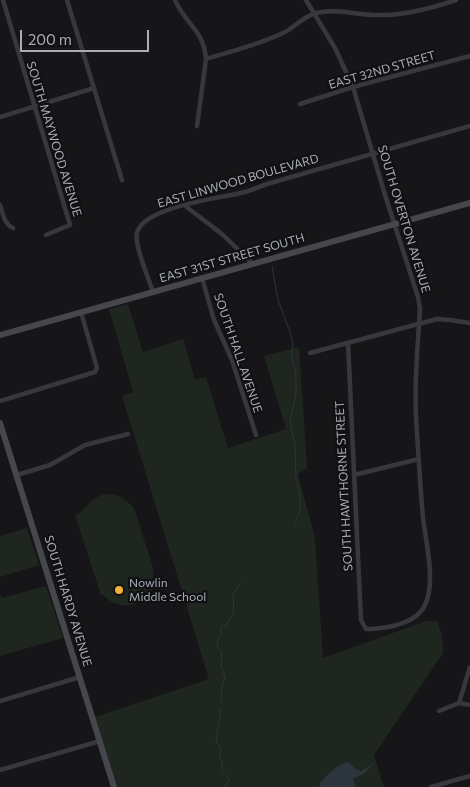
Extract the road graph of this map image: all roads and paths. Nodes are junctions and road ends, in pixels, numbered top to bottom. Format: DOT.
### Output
graph roads {
  1 [pos="3,0"];
  2 [pos="67,0"];
  3 [pos="175,0"];
  4 [pos="306,0"];
  5 [pos="456,0"];
  6 [pos="315,13"];
  7 [pos="470,56"];
  8 [pos="206,59"];
  9 [pos="94,88"];
  10 [pos="353,88"];
  11 [pos="300,104"];
  12 [pos="34,106"];
  13 [pos="0,117"];
  14 [pos="197,126"];
  15 [pos="470,126"];
  16 [pos="373,154"];
  17 [pos="122,180"];
  18 [pos="470,203"];
  19 [pos="0,205"];
  20 [pos="184,205"];
  21 [pos="394,224"];
  22 [pos="13,228"];
  23 [pos="46,235"];
  24 [pos="253,264"];
  25 [pos="202,278"];
  26 [pos="153,292"];
  27 [pos="81,312"];
  28 [pos="470,323"];
  29 [pos="419,324"];
  30 [pos="0,335"];
  31 [pos="348,343"];
  32 [pos="310,353"];
  33 [pos="0,401"];
  34 [pos="0,423"];
  35 [pos="128,434"];
  36 [pos="256,435"];
  37 [pos="419,459"];
  38 [pos="17,475"];
  39 [pos="354,475"];
  40 [pos="365,628"];
  41 [pos="470,667"];
  42 [pos="80,678"];
  43 [pos="0,701"];
  44 [pos="459,703"];
  45 [pos="470,705"];
  46 [pos="439,711"];
  47 [pos="100,741"];
  48 [pos="0,770"];
  49 [pos="470,776"];
  50 [pos="114,787"];
  51 [pos="431,787"];
  1 -- 12 [label="street, SOUTH MAYWOOD AVENUE"];
  2 -- 9 [label="street"];
  3 -- 8 [label="street"];
  4 -- 6 [label="street, SOUTH OVERTON AVENUE"];
  5 -- 6 [label="street"];
  6 -- 8 [label="street"];
  6 -- 10 [label="street, SOUTH OVERTON AVENUE"];
  7 -- 10 [label="street, EAST 32ND STREET"];
  8 -- 14 [label="street"];
  9 -- 12 [label="street"];
  9 -- 17 [label="street"];
  10 -- 11 [label="street, EAST 32ND STREET"];
  10 -- 16 [label="street, SOUTH OVERTON AVENUE"];
  12 -- 13 [label="street"];
  12 -- 23 [label="street, SOUTH MAYWOOD AVENUE"];
  15 -- 16 [label="street, EAST LINWOOD BOULEVARD"];
  16 -- 20 [label="street, EAST LINWOOD BOULEVARD"];
  16 -- 21 [label="street, SOUTH OVERTON AVENUE"];
  18 -- 21 [label="street, EAST 31ST STREET SOUTH"];
  19 -- 22 [label="street"];
  20 -- 24 [label="street"];
  20 -- 26 [label="street, EAST LINWOOD BOULEVARD"];
  21 -- 24 [label="street, EAST 31ST STREET SOUTH"];
  21 -- 29 [label="street, SOUTH OVERTON AVENUE"];
  24 -- 25 [label="street, EAST 31ST STREET SOUTH"];
  25 -- 26 [label="street, EAST 31ST STREET SOUTH"];
  25 -- 36 [label="street, SOUTH HALL AVENUE"];
  26 -- 27 [label="street, EAST 31ST STREET SOUTH"];
  27 -- 30 [label="street, EAST 31ST STREET SOUTH"];
  27 -- 33 [label="street"];
  28 -- 29 [label="street"];
  29 -- 31 [label="street"];
  29 -- 37 [label="street, SOUTH OVERTON AVENUE"];
  31 -- 32 [label="street"];
  31 -- 39 [label="street, SOUTH HAWTHORNE STREET"];
  34 -- 38 [label="street, SOUTH HARDY AVENUE"];
  35 -- 38 [label="street"];
  37 -- 39 [label="street"];
  37 -- 40 [label="street, SOUTH OVERTON AVENUE"];
  38 -- 42 [label="street, SOUTH HARDY AVENUE"];
  39 -- 40 [label="street, SOUTH HAWTHORNE STREET"];
  41 -- 44 [label="street"];
  42 -- 43 [label="street"];
  42 -- 47 [label="street, SOUTH HARDY AVENUE"];
  44 -- 45 [label="street"];
  44 -- 46 [label="street"];
  47 -- 48 [label="street"];
  47 -- 50 [label="street, SOUTH HARDY AVENUE"];
  49 -- 51 [label="street"];
}
